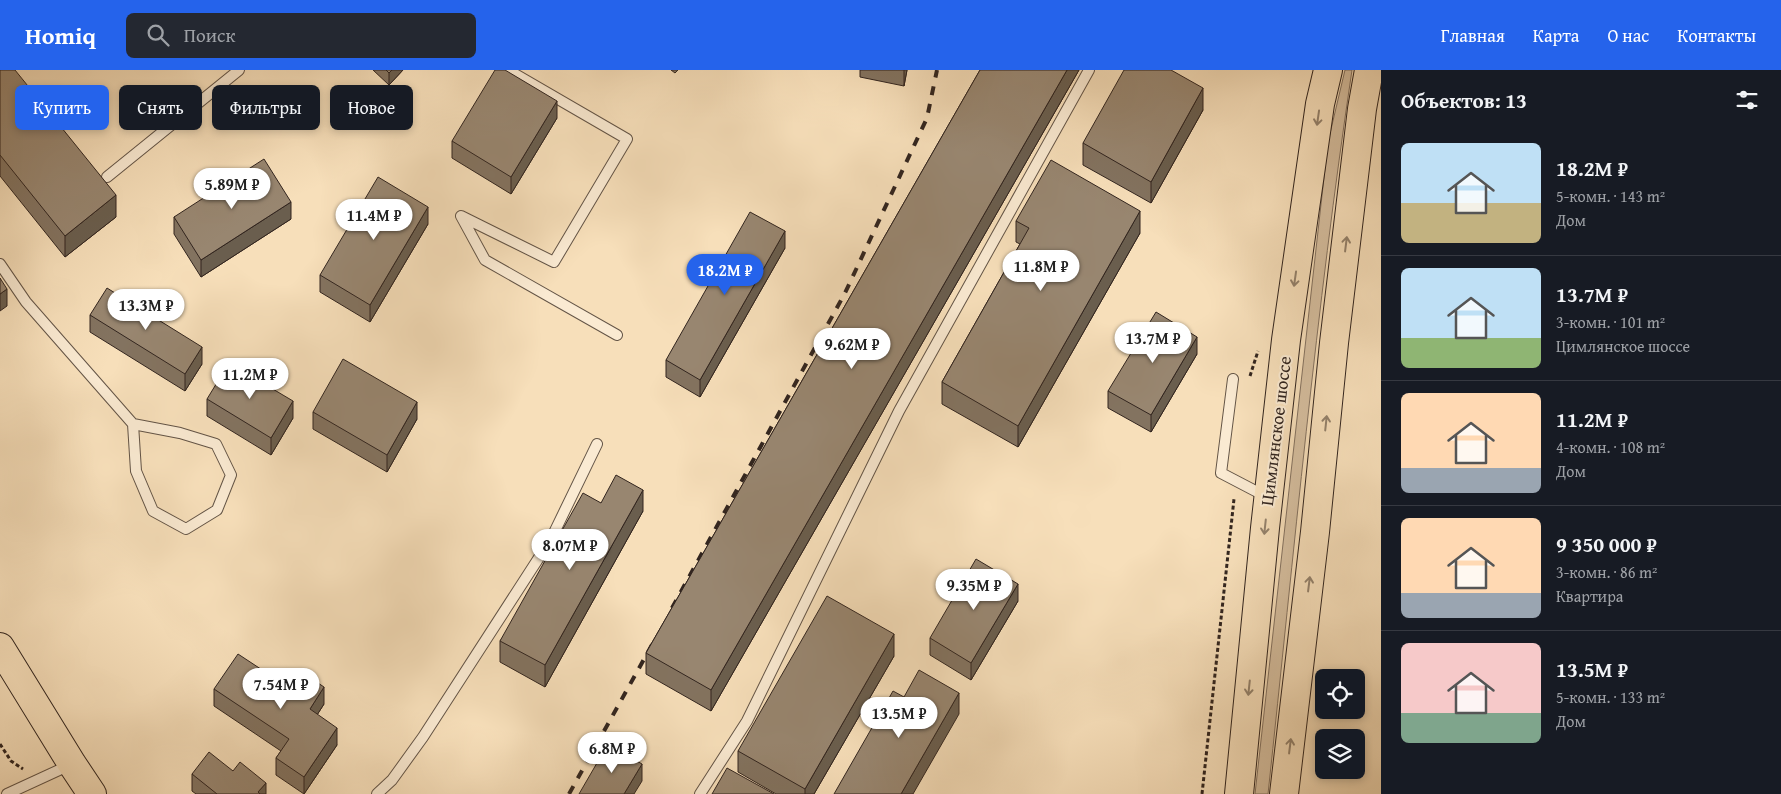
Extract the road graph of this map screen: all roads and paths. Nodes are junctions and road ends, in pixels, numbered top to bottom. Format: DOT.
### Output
graph roads {
  1 [pos="239,70"];
  2 [pos="508,70"];
  3 [pos="1089,70"];
  4 [pos="1328,70"];
  5 [pos="1370,70"];
  6 [pos="107,177"];
  7 [pos="0,264"];
  8 [pos="617,335"];
  9 [pos="1233,379"];
  10 [pos="133,424"];
  11 [pos="597,444"];
  12 [pos="1268,498"];
  13 [pos="0,647"];
  14 [pos="80,781"];
  15 [pos="7,794"];
  16 [pos="377,794"];
  17 [pos="700,794"];
  18 [pos="1239,794"];
  19 [pos="1284,794"];
  1 -- 6 [label="lane"];
  2 -- 8 [label="lane"];
  3 -- 17 [label="lane"];
  4 -- 12 [label="main road, Цимлянское шоссе, one-way"];
  19 -- 5 [label="main road, one-way"];
  7 -- 10 [label="lane"];
  9 -- 12 [label="lane"];
  10 -- 10 [label="lane"];
  11 -- 16 [label="lane"];
  12 -- 18 [label="main road, Цимлянское шоссе, one-way"];
  13 -- 14 [label="main road"];
  14 -- 15 [label="lane"];
}
